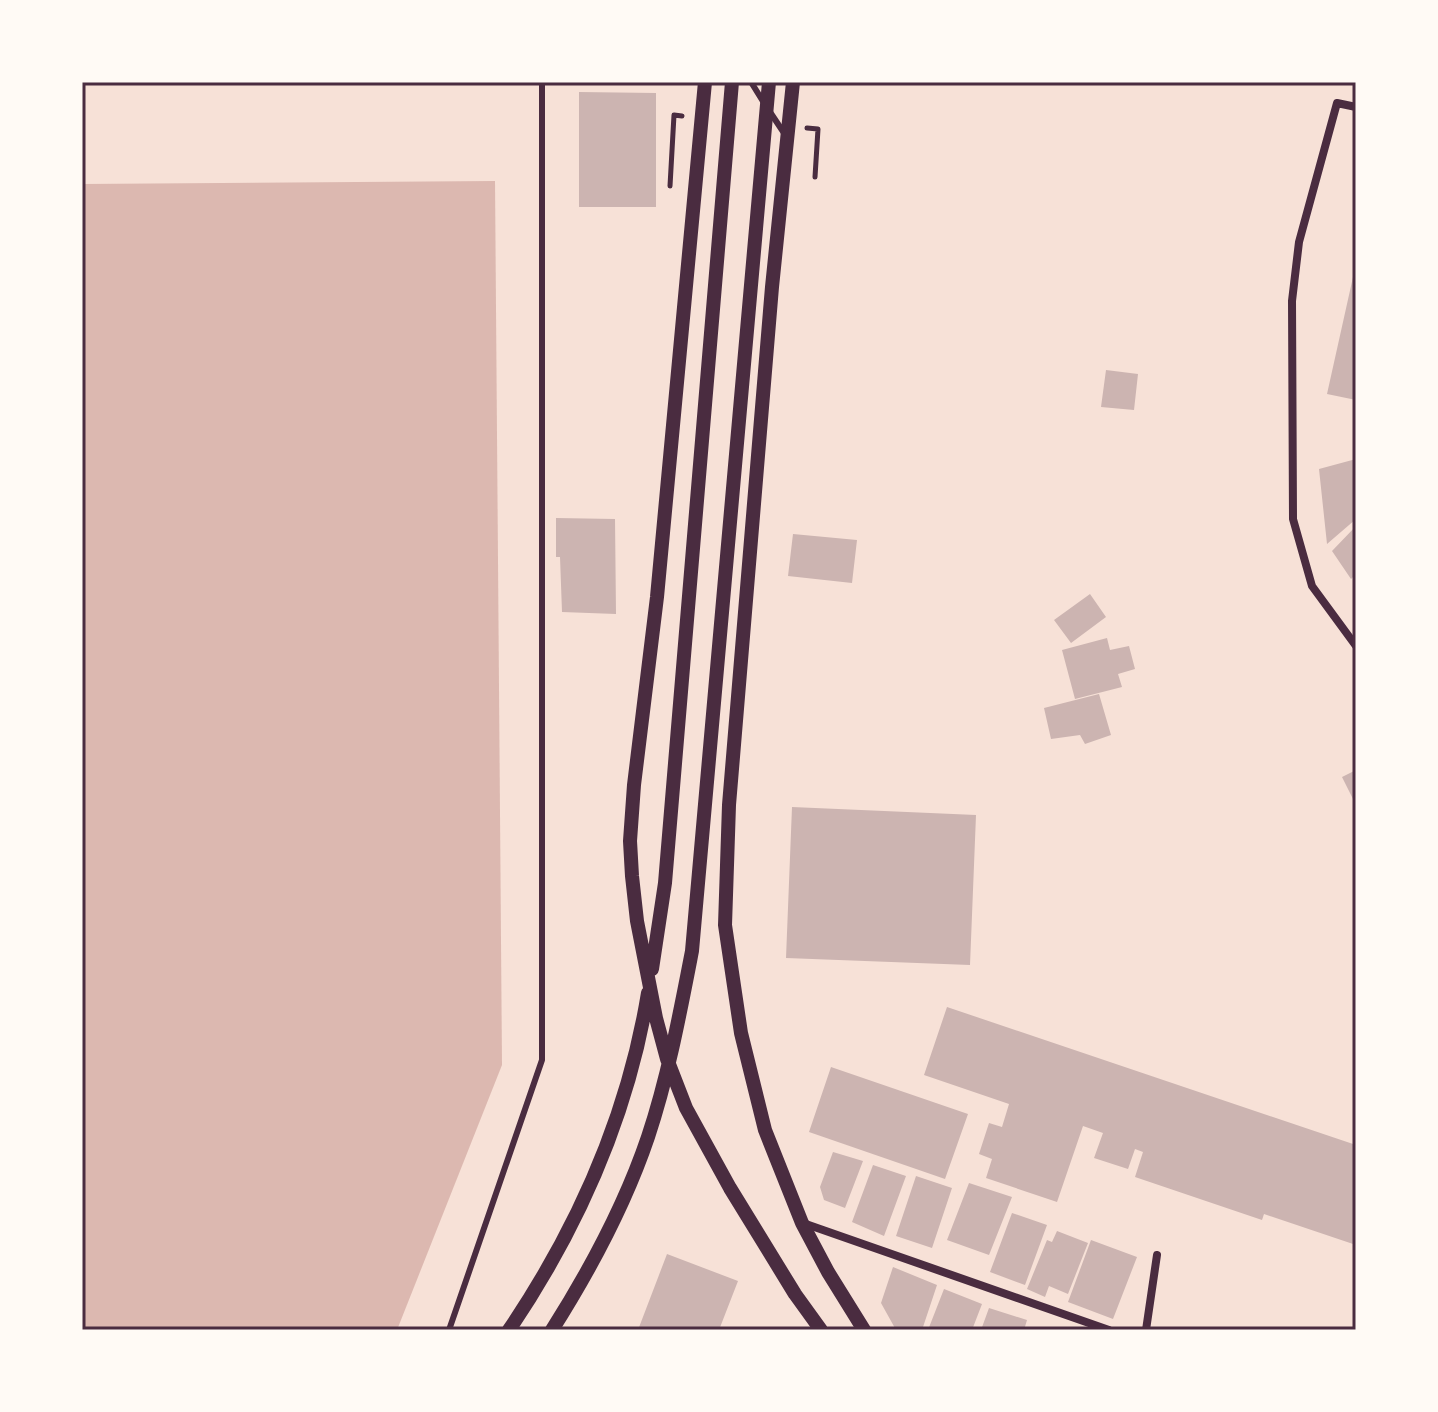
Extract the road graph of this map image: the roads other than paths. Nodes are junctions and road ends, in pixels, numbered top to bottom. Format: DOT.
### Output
graph roads {
  1 [pos="542,82"];
  2 [pos="703,82"];
  3 [pos="732,82"];
  4 [pos="751,82"];
  5 [pos="769,82"];
  6 [pos="793,82"];
  7 [pos="1356,107"];
  8 [pos="788,140"];
  9 [pos="1356,646"];
  10 [pos="802,1223"];
  11 [pos="1157,1255"];
  12 [pos="449,1330"];
  13 [pos="509,1330"];
  14 [pos="552,1330"];
  15 [pos="821,1330"];
  16 [pos="864,1330"];
  17 [pos="1109,1330"];
  18 [pos="1146,1330"];
  1 -- 12 [label="lane"];
  2 -- 15 [label="street"];
  3 -- 13 [label="street"];
  4 -- 8 [label="lane"];
  5 -- 14 [label="street"];
  6 -- 8 [label="street"];
  7 -- 9 [label="street"];
  8 -- 10 [label="street"];
  10 -- 16 [label="street"];
  10 -- 17 [label="street"];
  11 -- 18 [label="street"];
}
